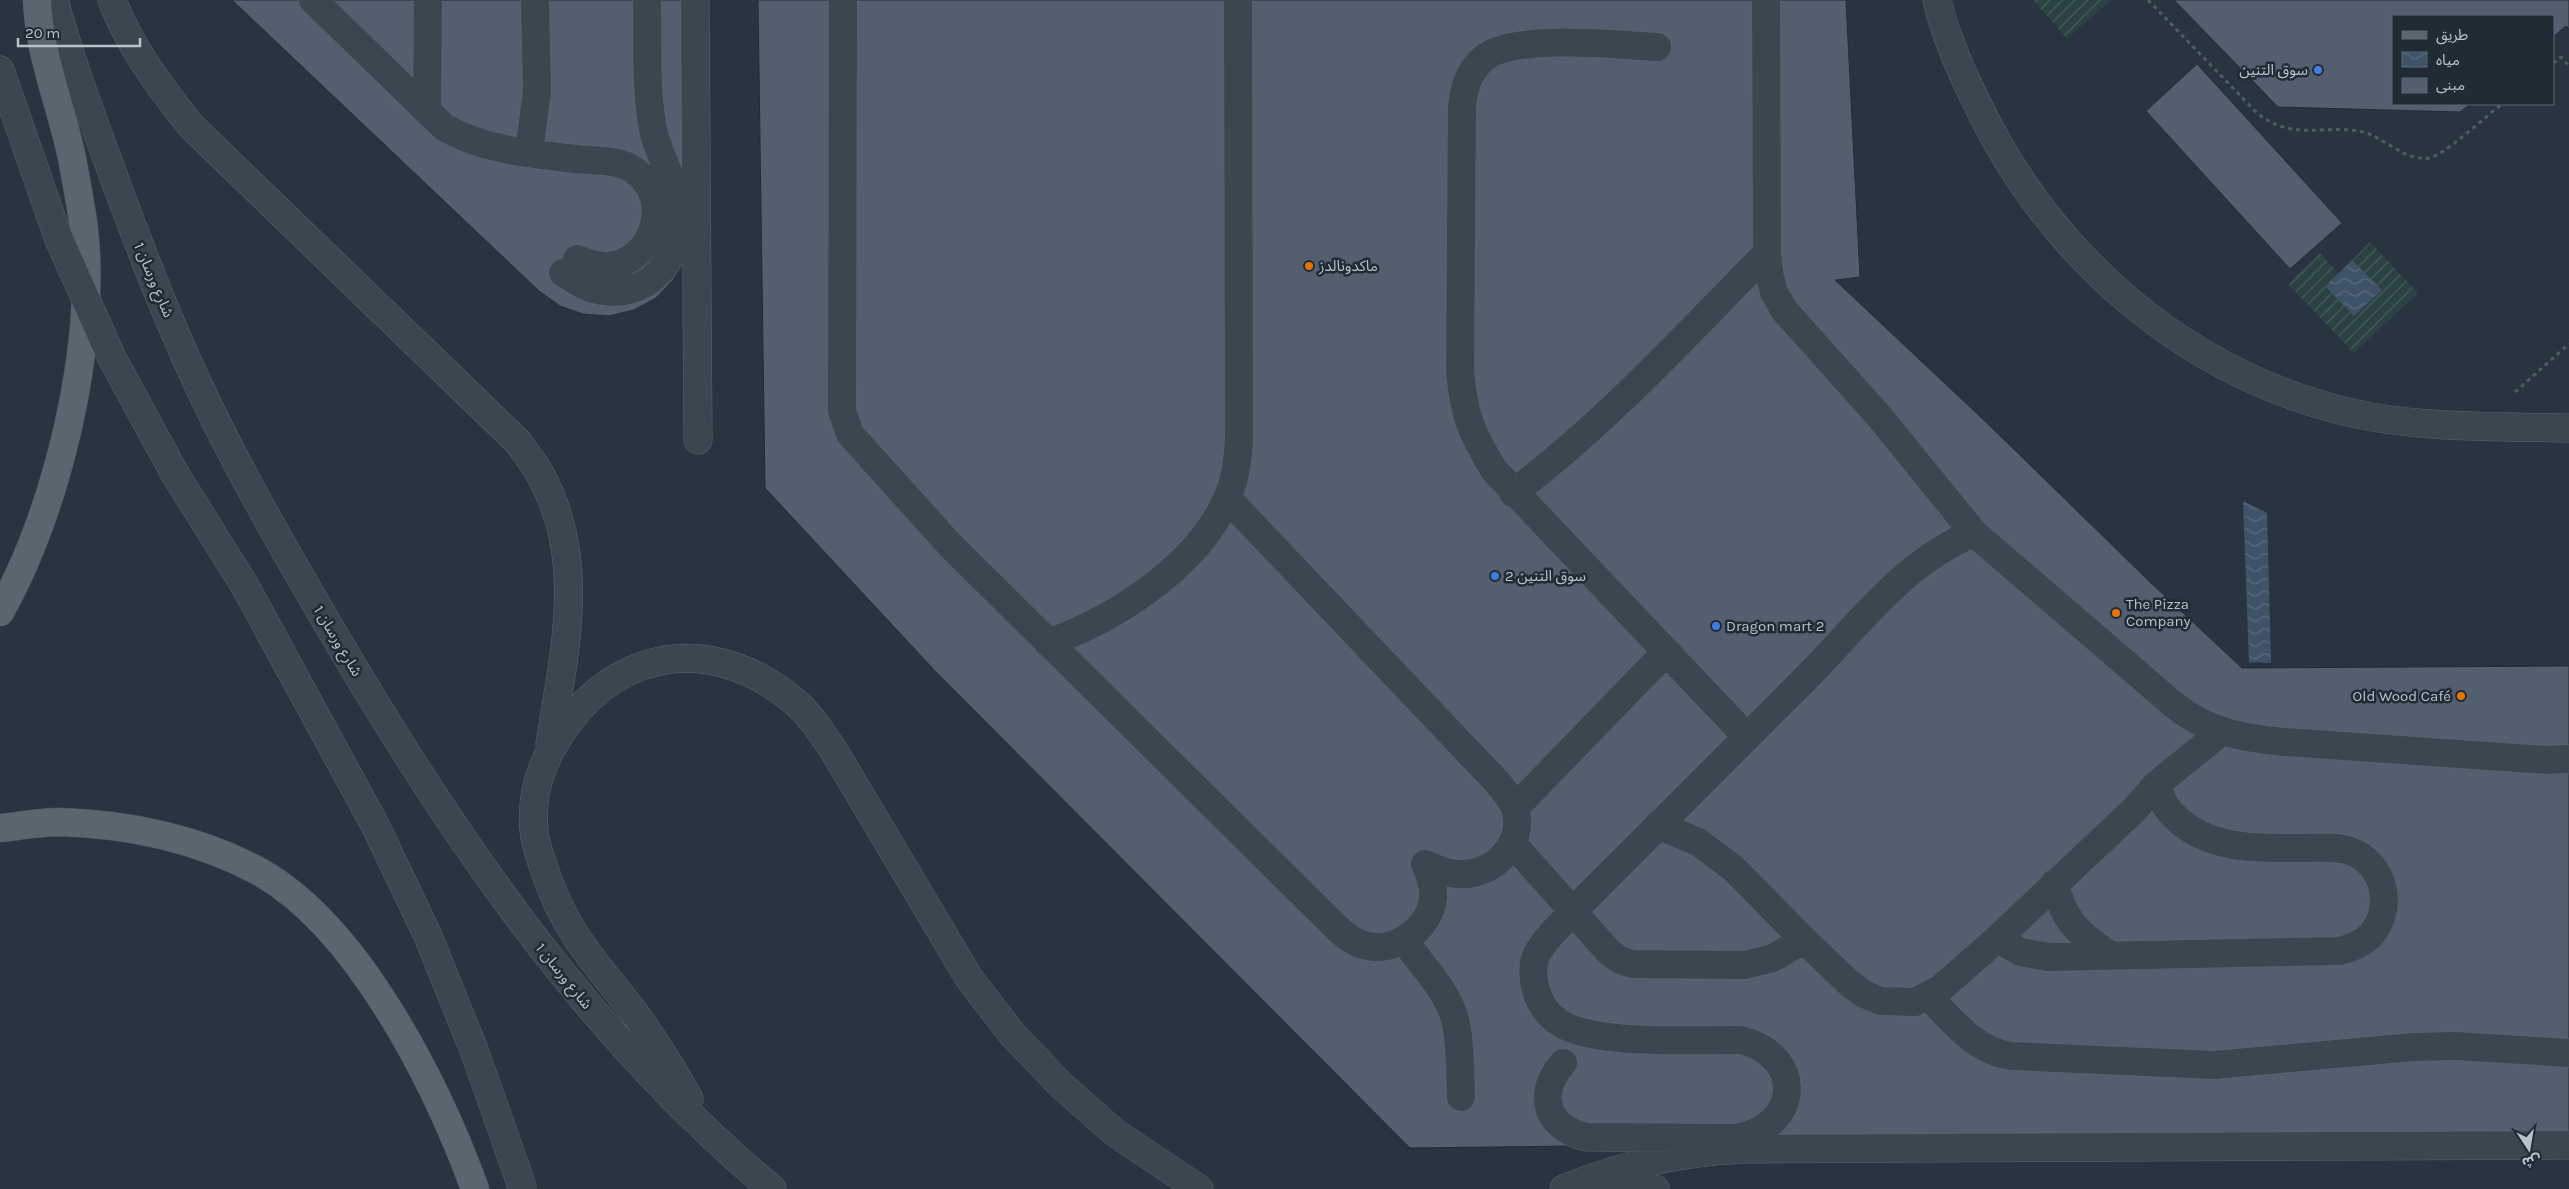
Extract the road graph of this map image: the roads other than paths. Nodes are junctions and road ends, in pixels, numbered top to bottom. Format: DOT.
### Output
graph roads {
  1 [pos="37,0"];
  2 [pos="54,0"];
  3 [pos="112,0"];
  4 [pos="314,0"];
  5 [pos="428,0"];
  6 [pos="535,0"];
  7 [pos="647,0"];
  8 [pos="695,0"];
  9 [pos="843,0"];
  10 [pos="1238,0"];
  11 [pos="1766,0"];
  12 [pos="1937,0"];
  13 [pos="1657,47"];
  14 [pos="0,70"];
  15 [pos="427,111"];
  16 [pos="529,152"];
  17 [pos="1767,253"];
  18 [pos="2569,428"];
  19 [pos="698,440"];
  20 [pos="1514,493"];
  21 [pos="1227,498"];
  22 [pos="1974,533"];
  23 [pos="0,612"];
  24 [pos="1048,644"];
  25 [pos="1666,652"];
  26 [pos="2221,732"];
  27 [pos="1747,737"];
  28 [pos="549,750"];
  29 [pos="2569,759"];
  30 [pos="2157,784"];
  31 [pos="1515,808"];
  32 [pos="1658,825"];
  33 [pos="0,828"];
  34 [pos="1512,844"];
  35 [pos="2055,883"];
  36 [pos="1572,912"];
  37 [pos="1997,939"];
  38 [pos="1404,940"];
  39 [pos="1804,940"];
  40 [pos="2110,955"];
  41 [pos="1928,996"];
  42 [pos="2569,1053"];
  43 [pos="1563,1063"];
  44 [pos="1461,1097"];
  45 [pos="703,1127"];
  46 [pos="2569,1145"];
  47 [pos="1572,1186"];
  48 [pos="475,1189"];
  49 [pos="523,1189"];
  50 [pos="772,1189"];
  51 [pos="1199,1189"];
  52 [pos="1655,1189"];
  1 -- 23 [label="main road"];
  2 -- 45 [label="street, شارع ورسان 1"];
  3 -- 28 [label="street"];
  4 -- 15 [label="street"];
  5 -- 15 [label="street"];
  6 -- 16 [label="street"];
  7 -- 16 [label="street"];
  8 -- 19 [label="street"];
  9 -- 24 [label="street"];
  10 -- 21 [label="street"];
  11 -- 17 [label="street"];
  12 -- 18 [label="street"];
  13 -- 20 [label="street"];
  14 -- 49 [label="street, bridge"];
  15 -- 16 [label="street"];
  17 -- 20 [label="street"];
  17 -- 22 [label="street"];
  20 -- 25 [label="street"];
  21 -- 24 [label="street"];
  21 -- 31 [label="street"];
  22 -- 26 [label="street"];
  22 -- 27 [label="street"];
  24 -- 38 [label="street"];
  25 -- 27 [label="street"];
  25 -- 31 [label="street"];
  26 -- 29 [label="street"];
  26 -- 30 [label="street"];
  27 -- 32 [label="street"];
  28 -- 45 [label="street"];
  28 -- 51 [label="street"];
  30 -- 35 [label="street"];
  30 -- 40 [label="street"];
  31 -- 34 [label="street"];
  32 -- 36 [label="street"];
  32 -- 39 [label="street"];
  33 -- 48 [label="main road"];
  34 -- 36 [label="street"];
  34 -- 38 [label="street"];
  35 -- 37 [label="street"];
  35 -- 40 [label="street"];
  36 -- 39 [label="street"];
  36 -- 43 [label="street"];
  37 -- 40 [label="street"];
  37 -- 41 [label="street"];
  38 -- 44 [label="street"];
  39 -- 41 [label="street"];
  41 -- 42 [label="street"];
  45 -- 50 [label="street, شارع ورسان 1"];
  46 -- 47 [label="street"];
  47 -- 52 [label="street"];
}
